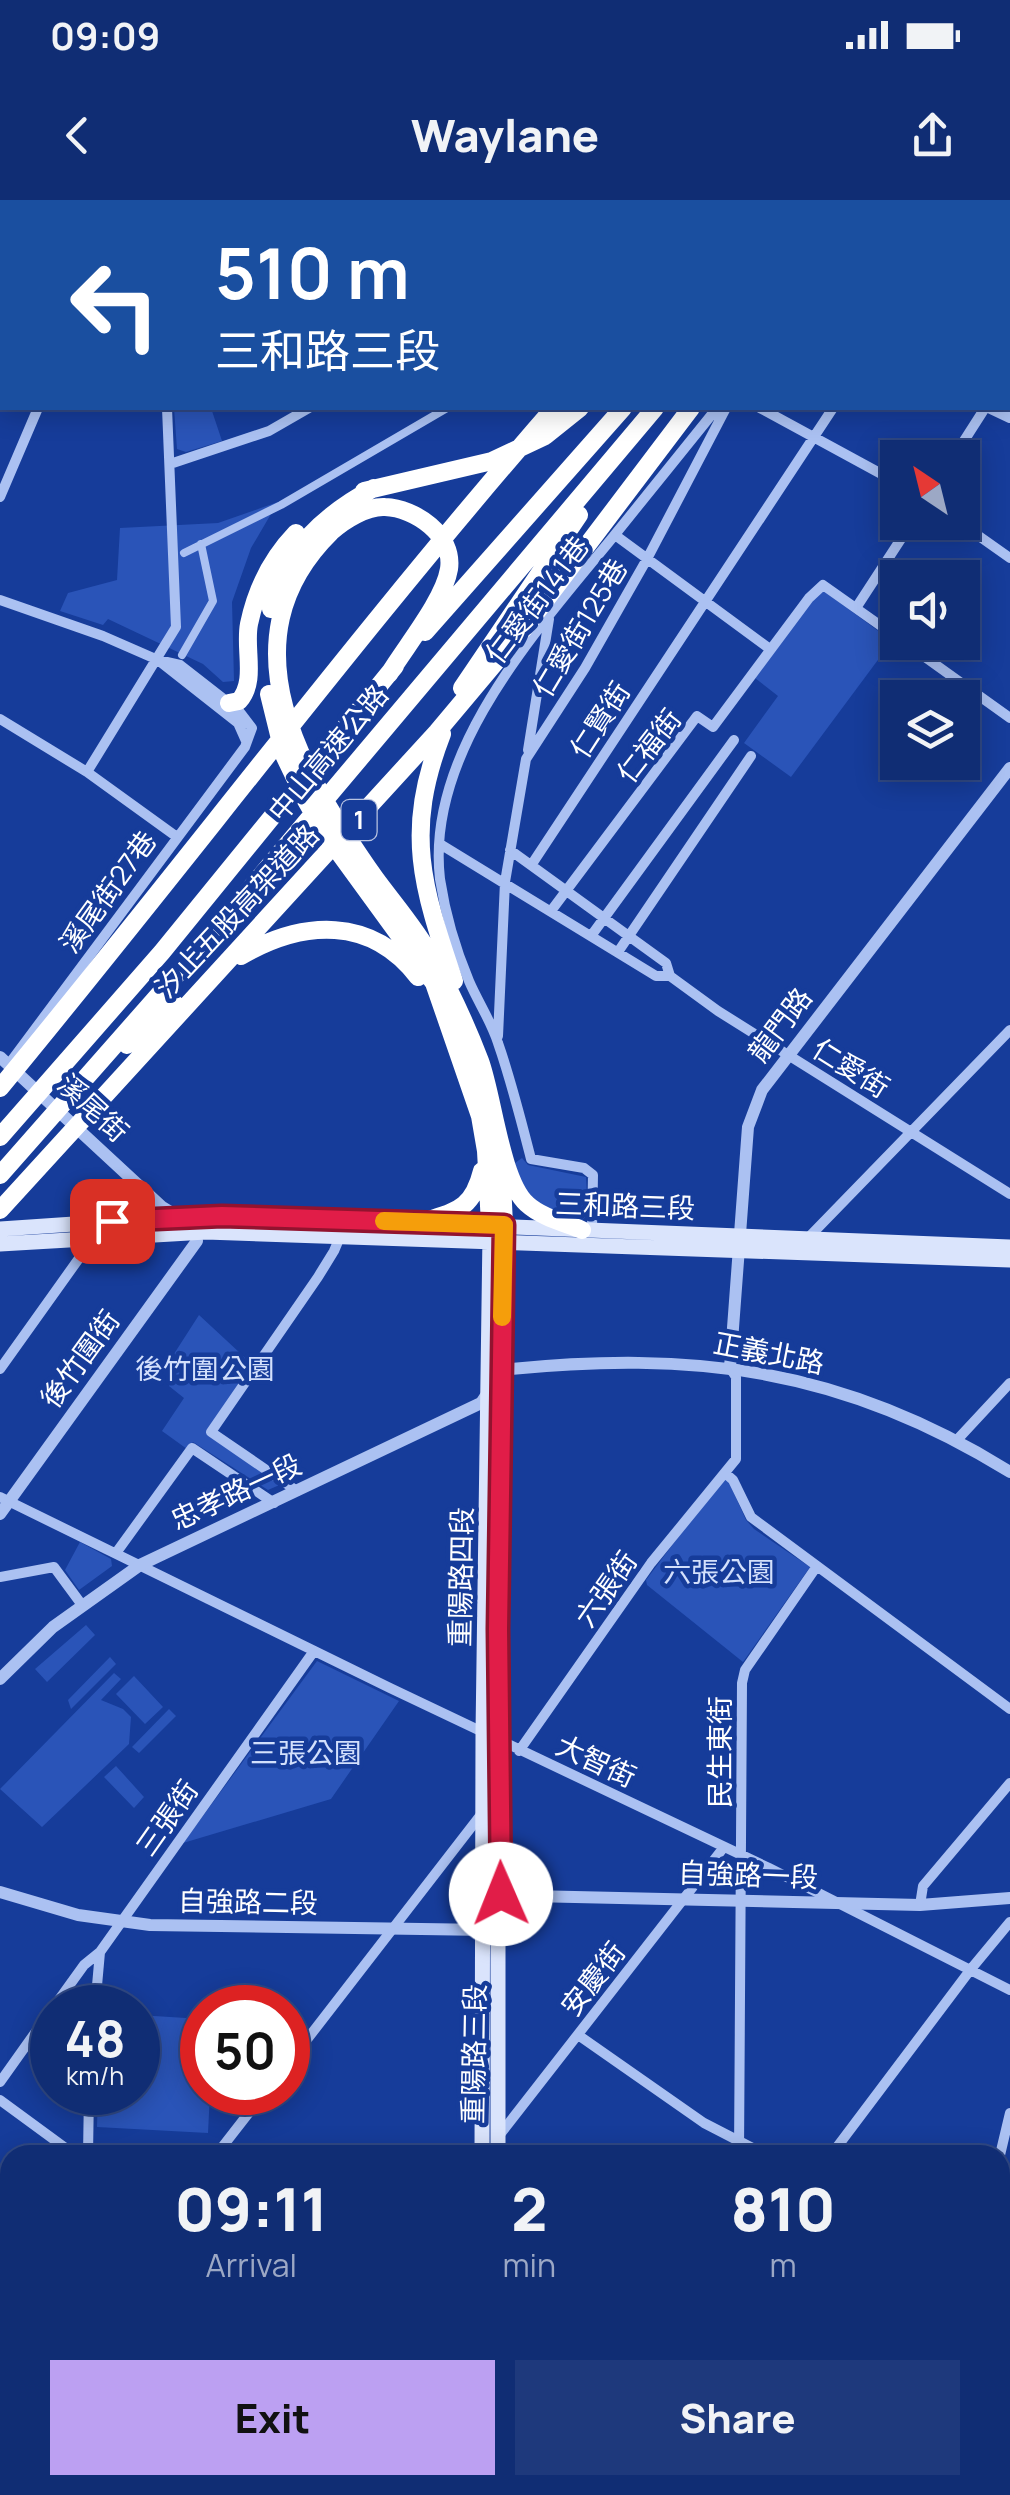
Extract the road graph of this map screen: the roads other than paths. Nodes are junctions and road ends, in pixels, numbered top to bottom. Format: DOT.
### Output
graph roads {
  1 [pos="37,410"];
  2 [pos="167,410"];
  3 [pos="306,410"];
  4 [pos="444,410"];
  5 [pos="552,410"];
  6 [pos="578,410"];
  7 [pos="621,410"];
  8 [pos="654,410"];
  9 [pos="655,410"];
  10 [pos="689,410"];
  11 [pos="715,410"];
  12 [pos="725,410"];
  13 [pos="763,410"];
  14 [pos="832,410"];
  15 [pos="987,410"];
  16 [pos="812,439"];
  17 [pos="966,440"];
  18 [pos="170,464"];
  19 [pos="880,474"];
  20 [pos="374,488"];
  21 [pos="0,497"];
  22 [pos="615,535"];
  23 [pos="980,537"];
  24 [pos="900,540"];
  25 [pos="200,544"];
  26 [pos="184,552"];
  27 [pos="1010,558"];
  28 [pos="647,559"];
  29 [pos="0,600"];
  30 [pos="706,601"];
  31 [pos="856,608"];
  32 [pos="550,613"];
  33 [pos="880,625"];
  34 [pos="770,649"];
  35 [pos="182,655"];
  36 [pos="158,660"];
  37 [pos="929,660"];
  38 [pos="389,674"];
  39 [pos="228,703"];
  40 [pos="1010,718"];
  41 [pos="0,719"];
  42 [pos="734,740"];
  43 [pos="245,746"];
  44 [pos="751,756"];
  45 [pos="526,758"];
  46 [pos="1010,768"];
  47 [pos="87,772"];
  48 [pos="177,836"];
  49 [pos="440,844"];
  50 [pos="510,850"];
  51 [pos="532,864"];
  52 [pos="504,882"];
  53 [pos="568,890"];
  54 [pos="552,911"];
  55 [pos="604,918"];
  56 [pos="591,936"];
  57 [pos="628,936"];
  58 [pos="618,952"];
  59 [pos="670,976"];
  60 [pos="444,1010"];
  61 [pos="1010,1030"];
  62 [pos="498,1041"];
  63 [pos="787,1054"];
  64 [pos="4,1061"];
  65 [pos="480,1062"];
  66 [pos="80,1084"];
  67 [pos="0,1088"];
  68 [pos="480,1116"];
  69 [pos="912,1132"];
  70 [pos="0,1137"];
  71 [pos="499,1137"];
  72 [pos="0,1175"];
  73 [pos="1010,1194"];
  74 [pos="178,1217"];
  75 [pos="420,1223"];
  76 [pos="343,1227"];
  77 [pos="0,1229"];
  78 [pos="587,1230"];
  79 [pos="497,1232"];
  80 [pos="196,1233"];
  81 [pos="95,1236"];
  82 [pos="808,1238"];
  83 [pos="739,1242"];
  84 [pos="1010,1247"];
  85 [pos="1010,1260"];
  86 [pos="730,1368"];
  87 [pos="0,1369"];
  88 [pos="501,1370"];
  89 [pos="1010,1383"];
  90 [pos="488,1393"];
  91 [pos="956,1441"];
  92 [pos="1010,1472"];
  93 [pos="725,1473"];
  94 [pos="298,1492"];
  95 [pos="5,1499"];
  96 [pos="274,1503"];
  97 [pos="0,1514"];
  98 [pos="116,1553"];
  99 [pos="140,1565"];
  100 [pos="817,1566"];
  101 [pos="0,1577"];
  102 [pos="82,1606"];
  103 [pos="314,1651"];
  104 [pos="0,1678"];
  105 [pos="1010,1709"];
  106 [pos="491,1736"];
  107 [pos="520,1751"];
  108 [pos="1010,1783"];
  109 [pos="484,1811"];
  110 [pos="724,1847"];
  111 [pos="742,1855"];
  112 [pos="0,1892"];
  113 [pos="501,1894"];
  114 [pos="484,1895"];
  115 [pos="684,1898"];
  116 [pos="1010,1898"];
  117 [pos="741,1900"];
  118 [pos="839,1903"];
  119 [pos="920,1905"];
  120 [pos="121,1922"];
  121 [pos="1010,1922"];
  122 [pos="394,1929"];
  123 [pos="492,1930"];
  124 [pos="100,1952"];
  125 [pos="971,1969"];
  126 [pos="70,1985"];
  127 [pos="97,1985"];
  128 [pos="1010,1990"];
  129 [pos="578,2034"];
  130 [pos="310,2036"];
  131 [pos="30,2040"];
  132 [pos="0,2082"];
  133 [pos="0,2100"];
  134 [pos="1010,2113"];
  135 [pos="89,2115"];
  136 [pos="247,2115"];
  137 [pos="739,2142"];
  138 [pos="61,2145"];
  139 [pos="88,2145"];
  140 [pos="224,2145"];
  141 [pos="482,2145"];
  142 [pos="498,2145"];
  143 [pos="499,2145"];
  144 [pos="739,2145"];
  145 [pos="745,2145"];
  146 [pos="839,2145"];
  147 [pos="1002,2145"];
  1 -- 21 [label="street"];
  2 -- 18 [label="street"];
  3 -- 18 [label="street"];
  4 -- 25 [label="street"];
  5 -- 67 [label="highway"];
  6 -- 20 [label="highway"];
  7 -- 38 [label="highway, 中山高速公路"];
  8 -- 66 [label="highway, 中山高速公路 / 1"];
  9 -- 65 [label="highway"];
  10 -- 77 [label="highway, 汐止五股高架道路 / 1"];
  11 -- 22 [label="street, 仁愛街141巷"];
  12 -- 28 [label="street, 仁愛街125巷"];
  13 -- 16 [label="street"];
  14 -- 16 [label="street, 仁賢街"];
  15 -- 17 [label="street"];
  16 -- 19 [label="street"];
  16 -- 30 [label="street, 仁賢街"];
  18 -- 36 [label="street"];
  20 -- 39 [label="highway"];
  20 -- 60 [label="highway"];
  22 -- 28 [label="street"];
  22 -- 32 [label="street, 仁愛街141巷"];
  23 -- 27 [label="street"];
  24 -- 31 [label="street"];
  25 -- 26 [label="street"];
  25 -- 35 [label="street"];
  28 -- 30 [label="street"];
  28 -- 45 [label="street, 仁愛街125巷"];
  29 -- 36 [label="street"];
  30 -- 34 [label="street"];
  30 -- 51 [label="street, 仁賢街"];
  31 -- 33 [label="street"];
  31 -- 34 [label="street, 仁福街"];
  32 -- 45 [label="street"];
  32 -- 49 [label="street, 仁愛街141巷"];
  34 -- 53 [label="street, 仁福街"];
  36 -- 39 [label="street"];
  36 -- 43 [label="street"];
  36 -- 47 [label="street"];
  37 -- 40 [label="street"];
  38 -- 65 [label="highway"];
  38 -- 70 [label="highway, 中山高速公路"];
  39 -- 43 [label="street"];
  41 -- 47 [label="street"];
  42 -- 55 [label="street"];
  43 -- 48 [label="street, 溪尾街27巷"];
  44 -- 57 [label="street"];
  45 -- 50 [label="street, 仁愛街125巷"];
  46 -- 63 [label="street, 龍門路"];
  47 -- 48 [label="street"];
  48 -- 64 [label="street, 溪尾街27巷"];
  49 -- 52 [label="street, 仁愛街"];
  49 -- 62 [label="street, 仁愛街141巷"];
  50 -- 51 [label="street, 仁愛街"];
  50 -- 52 [label="street, 仁愛街125巷"];
  51 -- 53 [label="street, 仁愛街"];
  52 -- 54 [label="street, 仁愛街"];
  52 -- 62 [label="street, 仁愛街125巷"];
  53 -- 54 [label="street, 仁福街"];
  53 -- 55 [label="street, 仁愛街"];
  54 -- 56 [label="street, 仁愛街"];
  55 -- 56 [label="street"];
  55 -- 57 [label="street, 仁愛街"];
  56 -- 58 [label="street, 仁愛街"];
  57 -- 58 [label="street"];
  57 -- 59 [label="street, 仁愛街"];
  58 -- 59 [label="street, 仁愛街"];
  59 -- 63 [label="street, 仁愛街"];
  60 -- 66 [label="highway"];
  60 -- 68 [label="highway"];
  61 -- 69 [label="street"];
  62 -- 78 [label="street"];
  63 -- 69 [label="street, 仁愛街"];
  63 -- 83 [label="street, 龍門路"];
  64 -- 74 [label="street, 溪尾街"];
  65 -- 71 [label="highway"];
  66 -- 72 [label="highway, 中山高速公路 / 1"];
  68 -- 75 [label="highway"];
  68 -- 79 [label="highway"];
  69 -- 73 [label="street, 仁愛街"];
  69 -- 82 [label="street"];
  71 -- 78 [label="highway"];
  71 -- 79 [label="highway"];
  74 -- 76 [label="main road, 三和路三段"];
  74 -- 77 [label="main road, 三和路三段"];
  74 -- 80 [label="street, 溪尾街"];
  75 -- 76 [label="main road, 三和路三段"];
  75 -- 79 [label="main road, 三和路三段"];
  76 -- 79 [label="main road, 三和路三段"];
  76 -- 80 [label="main road, 三和路三段"];
  76 -- 94 [label="street"];
  77 -- 81 [label="main road, 三和路三段"];
  78 -- 79 [label="main road, 三和路三段"];
  78 -- 83 [label="main road, 三和路三段"];
  79 -- 83 [label="main road, 三和路三段"];
  79 -- 88 [label="main road, 重陽路四段"];
  79 -- 90 [label="main road, 重陽路四段"];
  80 -- 81 [label="main road, 三和路三段"];
  80 -- 95 [label="street, 後竹圍街"];
  81 -- 87 [label="street"];
  82 -- 83 [label="main road, 三和路三段"];
  82 -- 84 [label="main road, 三和路三段"];
  83 -- 85 [label="main road, 三和路三段"];
  83 -- 86 [label="street, 龍門路"];
  86 -- 88 [label="street, 正義北路"];
  86 -- 91 [label="street, 正義北路"];
  86 -- 93 [label="street, 六張街"];
  88 -- 90 [label="street, 忠孝路一段"];
  88 -- 106 [label="main road, 重陽路四段"];
  89 -- 91 [label="street"];
  90 -- 94 [label="street, 忠孝路一段"];
  90 -- 106 [label="main road, 重陽路四段"];
  91 -- 92 [label="street, 正義北路"];
  93 -- 100 [label="street"];
  93 -- 107 [label="street, 六張街"];
  94 -- 96 [label="street, 忠孝路一段"];
  95 -- 97 [label="street, 後竹圍街"];
  95 -- 98 [label="street, 大智街"];
  96 -- 98 [label="street"];
  96 -- 99 [label="street, 忠孝路一段"];
  98 -- 99 [label="street, 大智街"];
  99 -- 102 [label="street, 忠孝路一段"];
  99 -- 103 [label="street, 大智街"];
  100 -- 105 [label="street"];
  100 -- 111 [label="street, 民生東街"];
  101 -- 102 [label="street"];
  102 -- 104 [label="street, 忠孝路一段"];
  103 -- 106 [label="street, 大智街"];
  103 -- 120 [label="street, 三張街"];
  106 -- 107 [label="street, 大智街"];
  106 -- 109 [label="main road, 重陽路四段"];
  106 -- 113 [label="main road, 重陽路四段"];
  107 -- 110 [label="street, 大智街"];
  108 -- 119 [label="street"];
  109 -- 114 [label="main road, 重陽路四段"];
  109 -- 122 [label="street"];
  110 -- 111 [label="street, 大智街"];
  110 -- 115 [label="street, 安慶街"];
  111 -- 117 [label="street, 民生東街"];
  111 -- 118 [label="street, 大智街"];
  112 -- 120 [label="street, 自強路二段"];
  113 -- 114 [label="street, 自強路一段"];
  113 -- 115 [label="street, 自強路一段"];
  113 -- 123 [label="main road, 重陽路三段"];
  114 -- 123 [label="main road, 重陽路四段"];
  115 -- 117 [label="street, 自強路一段"];
  115 -- 129 [label="street, 安慶街"];
  116 -- 119 [label="street, 自強路一段"];
  117 -- 118 [label="street, 自強路一段"];
  117 -- 137 [label="street, 民生東街"];
  118 -- 119 [label="street, 自強路一段"];
  118 -- 125 [label="street, 大智街"];
  120 -- 122 [label="street, 自強路二段"];
  120 -- 124 [label="street, 三張街"];
  121 -- 125 [label="street"];
  122 -- 123 [label="street, 自強路二段"];
  122 -- 130 [label="street"];
  123 -- 141 [label="main road, 重陽路三段"];
  123 -- 142 [label="main road, 重陽路三段"];
  124 -- 126 [label="street, 三張街"];
  124 -- 127 [label="street"];
  125 -- 128 [label="street, 大智街"];
  125 -- 146 [label="street"];
  129 -- 137 [label="street"];
  129 -- 143 [label="street, 安慶街"];
  131 -- 132 [label="street, 三張街"];
  133 -- 138 [label="street"];
  134 -- 147 [label="street"];
  135 -- 139 [label="street"];
  136 -- 140 [label="street"];
  137 -- 144 [label="street, 民生東街"];
  137 -- 145 [label="street"];
}
